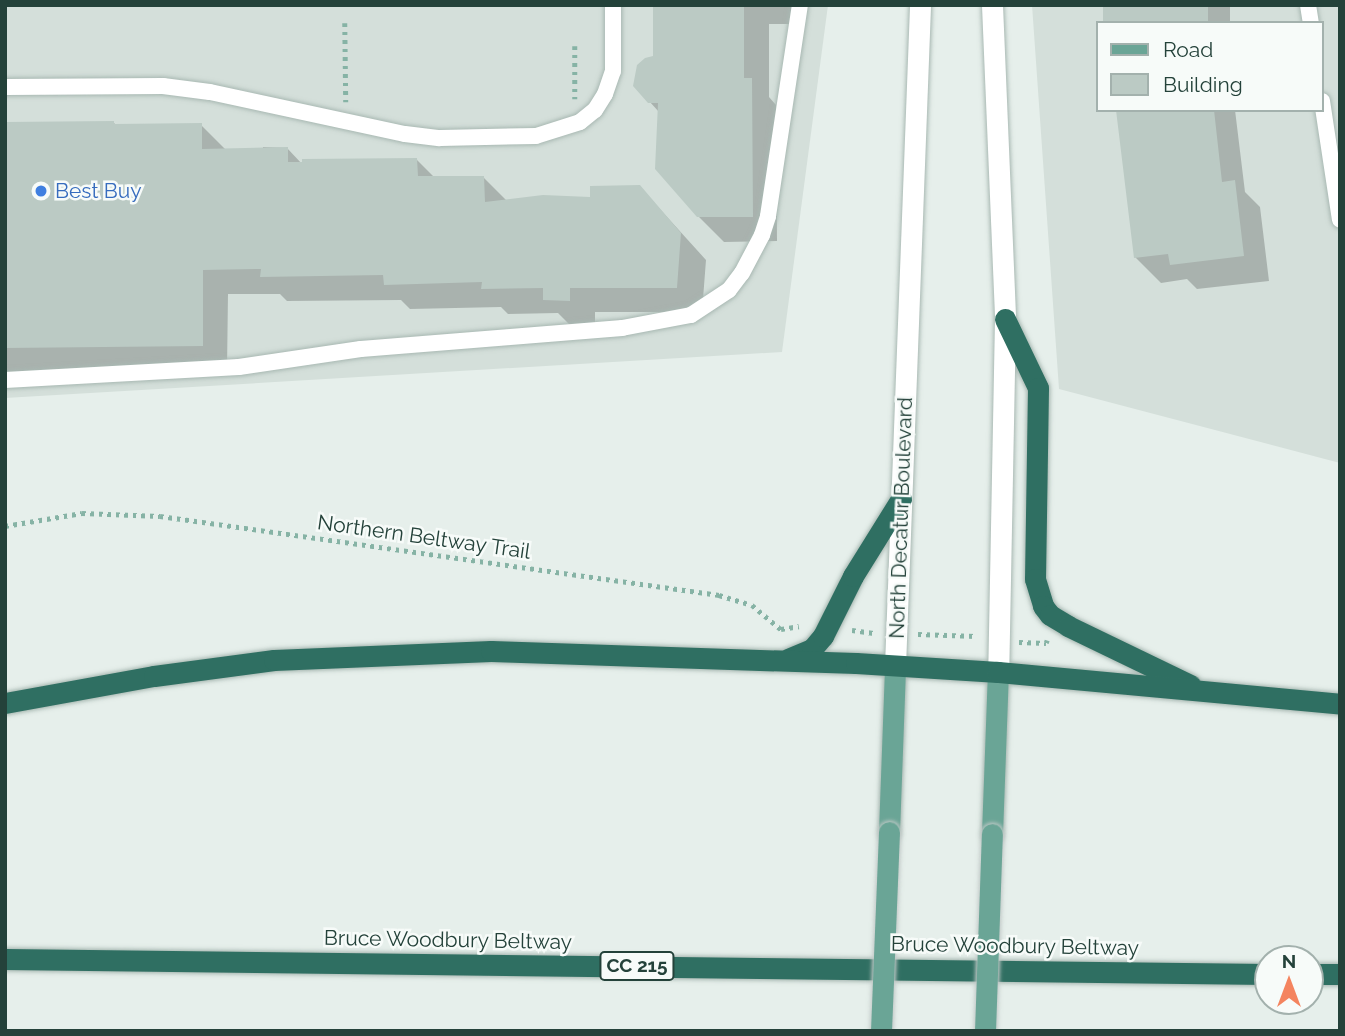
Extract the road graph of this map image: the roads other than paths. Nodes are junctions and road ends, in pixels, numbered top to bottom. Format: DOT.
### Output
graph roads {
  1 [pos="613,5"];
  2 [pos="800,5"];
  3 [pos="920,5"];
  4 [pos="992,5"];
  5 [pos="5,87"];
  6 [pos="1324,112"];
  7 [pos="1340,220"];
  8 [pos="1005,319"];
  9 [pos="5,380"];
  10 [pos="901,499"];
  11 [pos="779,662"];
  12 [pos="895,666"];
  13 [pos="998,672"];
  14 [pos="1201,691"];
  15 [pos="5,703"];
  16 [pos="1340,704"];
  17 [pos="5,959"];
  18 [pos="1254,974"];
  19 [pos="881,1031"];
  20 [pos="985,1031"];
  1 -- 5 [label="lane"];
  2 -- 9 [label="lane"];
  3 -- 10 [label="main road, North Decatur Boulevard"];
  4 -- 8 [label="main road"];
  6 -- 7 [label="lane"];
  8 -- 13 [label="main road"];
  8 -- 14 [label="highway"];
  10 -- 11 [label="highway"];
  10 -- 12 [label="main road, North Decatur Boulevard"];
  11 -- 12 [label="highway"];
  11 -- 15 [label="highway"];
  12 -- 13 [label="highway"];
  12 -- 19 [label="main road, North Decatur Boulevard, bridge"];
  13 -- 14 [label="highway"];
  13 -- 20 [label="main road, bridge"];
  14 -- 16 [label="highway"];
  17 -- 18 [label="highway, Bruce Woodbury Beltway / CC 215"];
}
